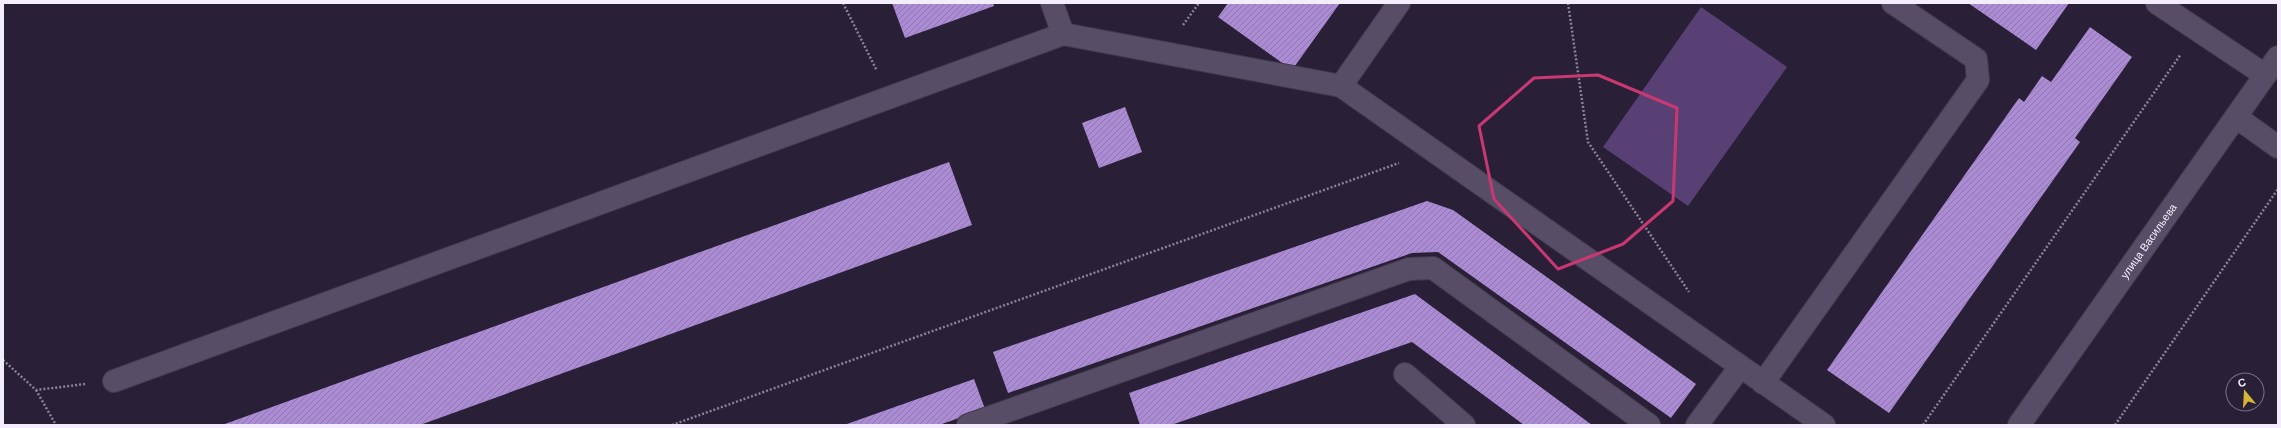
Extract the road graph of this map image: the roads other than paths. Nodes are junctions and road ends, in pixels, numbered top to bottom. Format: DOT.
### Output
graph roads {
  1 [pos="1052,3"];
  2 [pos="1399,3"];
  3 [pos="1893,3"];
  4 [pos="2157,3"];
  5 [pos="1063,34"];
  6 [pos="2278,57"];
  7 [pos="2265,75"];
  8 [pos="1341,86"];
  9 [pos="2236,117"];
  10 [pos="2278,147"];
  11 [pos="1740,366"];
  12 [pos="1405,374"];
  13 [pos="114,381"];
  14 [pos="1763,383"];
  15 [pos="968,425"];
  16 [pos="1464,425"];
  17 [pos="1649,425"];
  18 [pos="1697,425"];
  19 [pos="1824,425"];
  20 [pos="2019,425"];
  1 -- 5 [label="street"];
  2 -- 8 [label="street"];
  3 -- 14 [label="street"];
  4 -- 7 [label="street"];
  5 -- 8 [label="street"];
  5 -- 13 [label="street"];
  6 -- 7 [label="street, улица Васильева"];
  7 -- 9 [label="street, улица Васильева"];
  8 -- 11 [label="street"];
  9 -- 10 [label="street"];
  9 -- 20 [label="street, улица Васильева"];
  11 -- 14 [label="street"];
  11 -- 18 [label="street"];
  12 -- 16 [label="street"];
  14 -- 19 [label="street"];
  15 -- 17 [label="street"];
}
